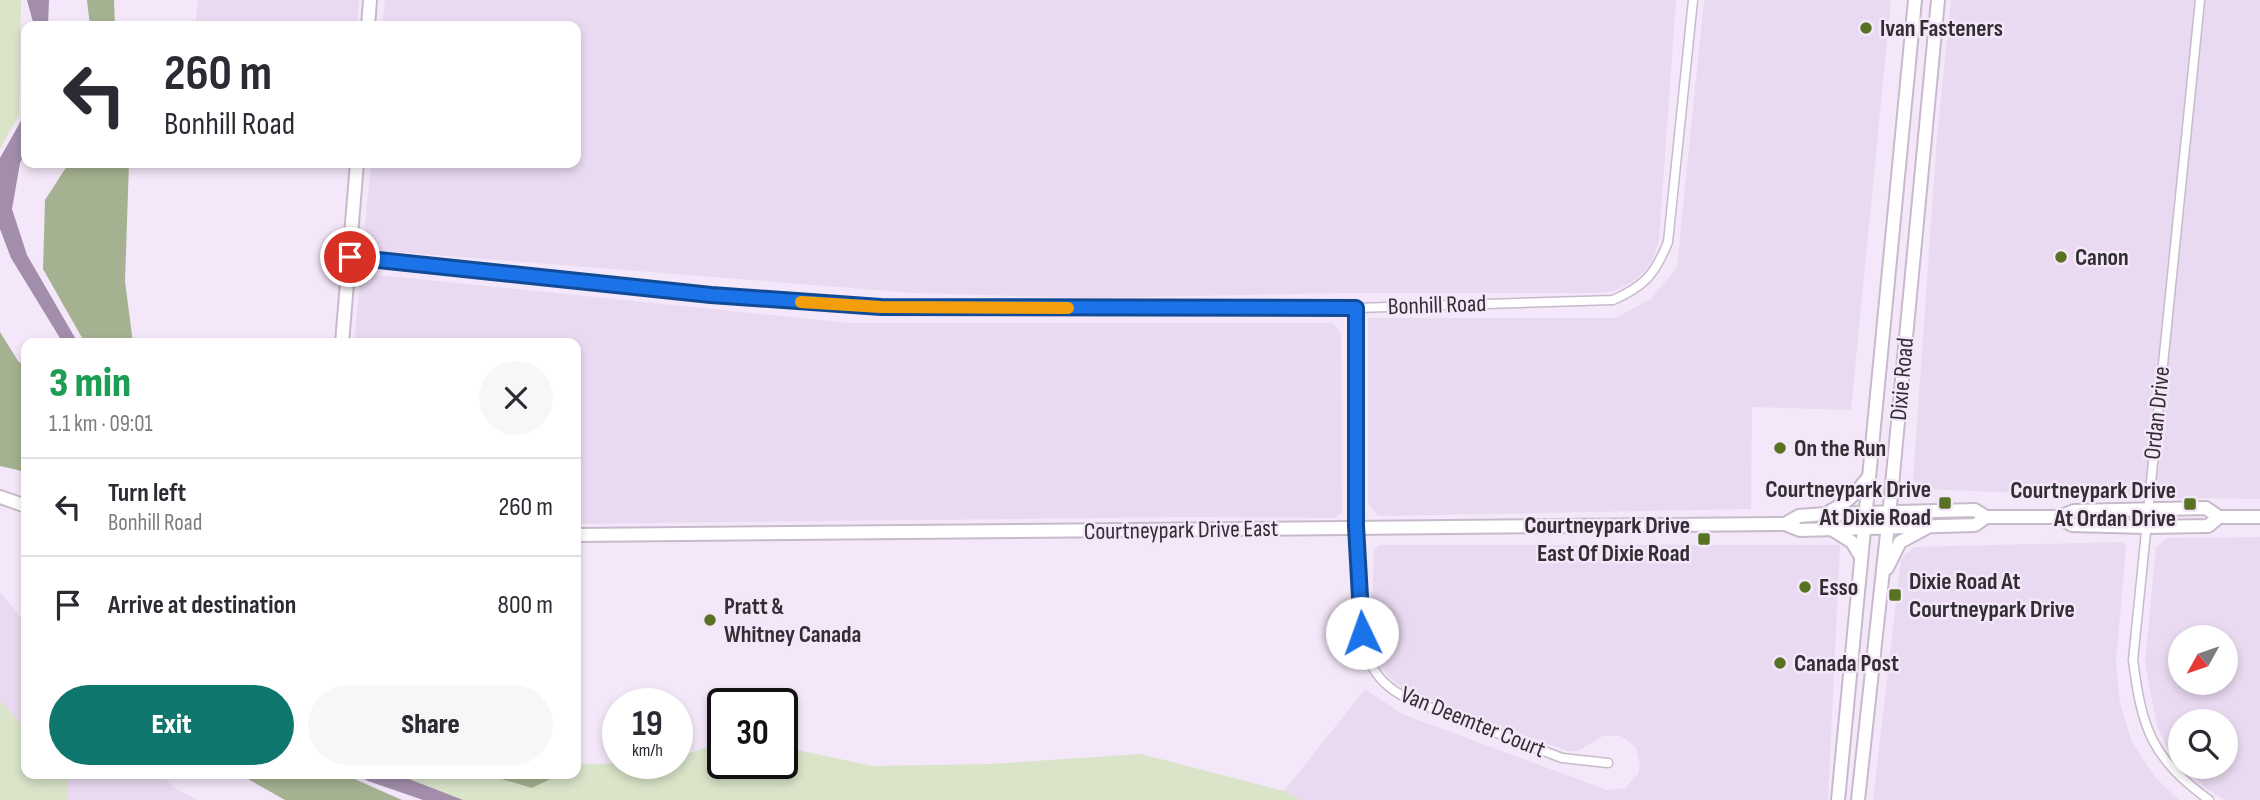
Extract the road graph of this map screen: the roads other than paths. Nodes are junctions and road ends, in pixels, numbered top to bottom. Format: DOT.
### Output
graph roads {
  1 [pos="370,0"];
  2 [pos="1693,0"];
  3 [pos="1915,0"];
  4 [pos="1938,0"];
  5 [pos="2200,0"];
  6 [pos="368,21"];
  7 [pos="357,168"];
  8 [pos="350,257"];
  9 [pos="1356,308"];
  10 [pos="342,338"];
  11 [pos="1869,475"];
  12 [pos="1892,480"];
  13 [pos="0,497"];
  14 [pos="21,504"];
  15 [pos="2147,509"];
  16 [pos="1866,513"];
  17 [pos="1919,513"];
  18 [pos="1825,514"];
  19 [pos="1986,517"];
  20 [pos="2059,517"];
  21 [pos="2220,517"];
  22 [pos="2260,517"];
  23 [pos="1889,520"];
  24 [pos="1786,524"];
  25 [pos="1356,526"];
  26 [pos="1933,526"];
  27 [pos="2145,527"];
  28 [pos="1830,528"];
  29 [pos="1864,528"];
  30 [pos="581,535"];
  31 [pos="1861,557"];
  32 [pos="1881,582"];
  33 [pos="1608,763"];
  34 [pos="1838,800"];
  35 [pos="1858,800"];
  36 [pos="2209,800"];
  1 -- 6 [label="main road"];
  2 -- 9 [label="street, Bonhill Road"];
  3 -- 11 [label="main road, Dixie Road"];
  4 -- 12 [label="main road, Dixie Road"];
  5 -- 15 [label="street, Ordan Drive"];
  7 -- 8 [label="main road"];
  8 -- 9 [label="street, Bonhill Road"];
  8 -- 10 [label="main road"];
  9 -- 25 [label="street, Van Deemter Court"];
  11 -- 16 [label="main road, Dixie Road"];
  11 -- 18 [label="main road"];
  12 -- 17 [label="main road"];
  12 -- 23 [label="main road, Dixie Road"];
  13 -- 14 [label="main road"];
  15 -- 20 [label="main road, Courtneypark Drive East"];
  15 -- 21 [label="main road, Courtneypark Drive East"];
  15 -- 27 [label="street, Ordan Drive"];
  16 -- 18 [label="main road, Courtneypark Drive East"];
  16 -- 23 [label="main road, Courtneypark Drive East"];
  16 -- 29 [label="main road, Dixie Road"];
  17 -- 19 [label="main road, Courtneypark Drive East"];
  17 -- 23 [label="main road, Courtneypark Drive East"];
  18 -- 24 [label="main road, Courtneypark Drive East"];
  19 -- 20 [label="main road, Courtneypark Drive East"];
  19 -- 26 [label="main road, Courtneypark Drive East"];
  20 -- 27 [label="main road, Courtneypark Drive East"];
  21 -- 22 [label="main road, Courtneypark Drive East"];
  21 -- 27 [label="main road, Courtneypark Drive East"];
  23 -- 26 [label="main road, Courtneypark Drive East"];
  23 -- 29 [label="main road, Courtneypark Drive East"];
  23 -- 32 [label="main road, Dixie Road"];
  24 -- 25 [label="main road, Courtneypark Drive East"];
  24 -- 28 [label="main road, Courtneypark Drive East"];
  25 -- 30 [label="main road, Courtneypark Drive East"];
  25 -- 33 [label="street, Van Deemter Court"];
  26 -- 32 [label="main road"];
  27 -- 36 [label="street, Ordan Drive"];
  28 -- 29 [label="main road, Courtneypark Drive East"];
  28 -- 31 [label="main road"];
  29 -- 31 [label="main road, Dixie Road"];
  31 -- 34 [label="main road, Dixie Road"];
  32 -- 35 [label="main road, Dixie Road"];
}
